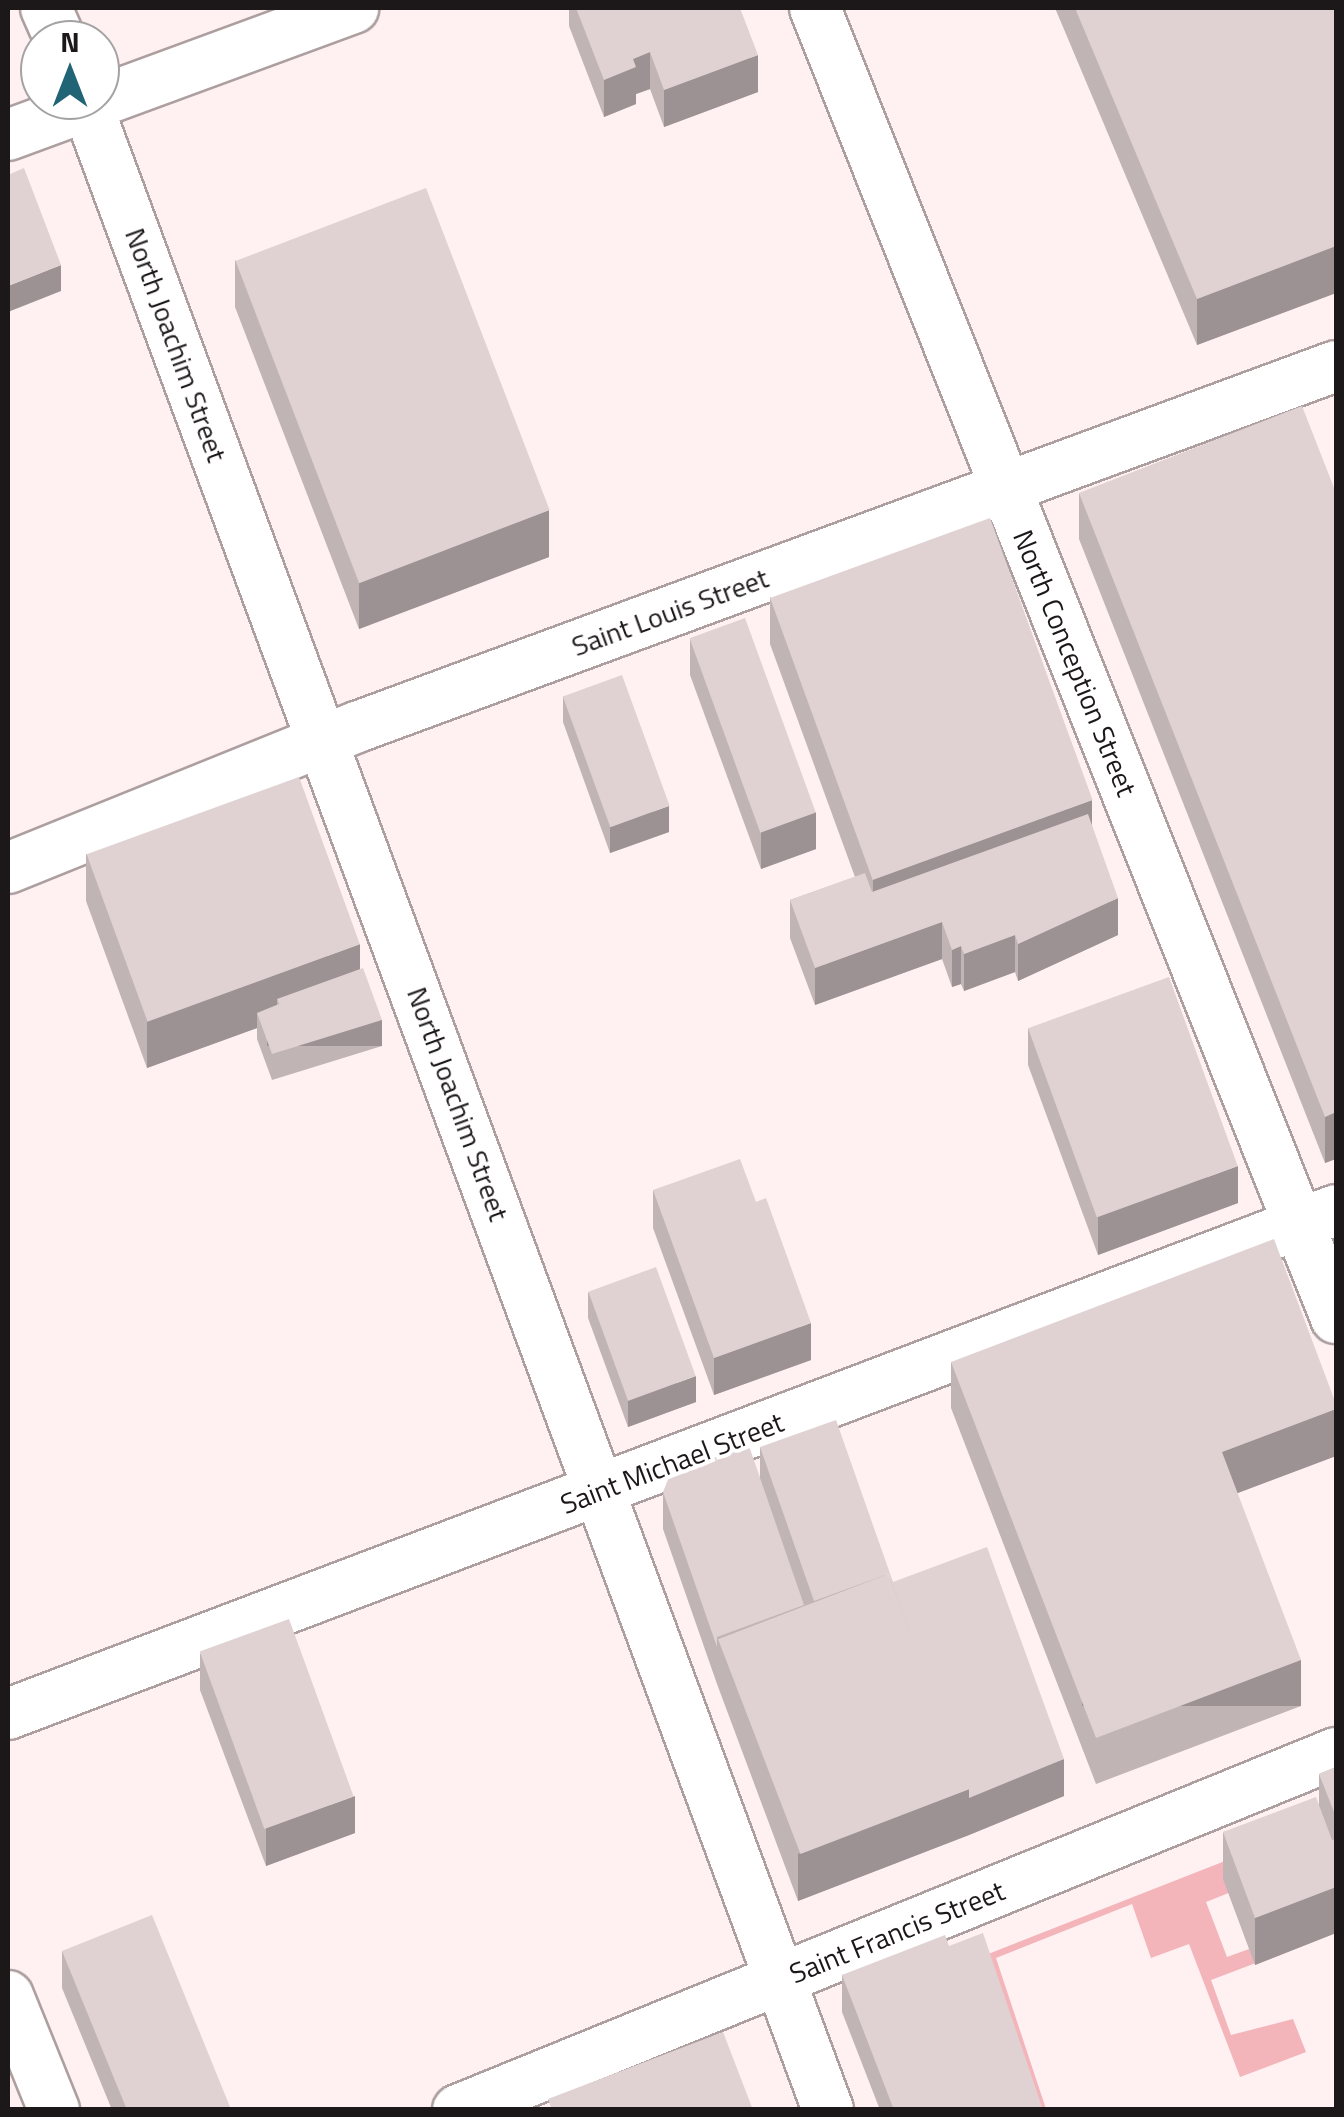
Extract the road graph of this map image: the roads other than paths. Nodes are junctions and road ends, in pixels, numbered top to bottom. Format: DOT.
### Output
graph roads {
  1 [pos="353,8"];
  2 [pos="814,8"];
  3 [pos="120,90"];
  4 [pos="43,120"];
  5 [pos="93,120"];
  6 [pos="8,135"];
  7 [pos="1336,366"];
  8 [pos="1006,489"];
  9 [pos="323,741"];
  10 [pos="8,868"];
  11 [pos="1318,1217"];
  12 [pos="1336,1318"];
  13 [pos="602,1490"];
  14 [pos="8,1714"];
  15 [pos="1336,1754"];
  16 [pos="780,1980"];
  17 [pos="8,1996"];
  18 [pos="54,2110"];
  19 [pos="458,2110"];
  20 [pos="828,2110"];
  1 -- 3 [label="street"];
  2 -- 8 [label="street, North Conception Street"];
  4 -- 6 [label="street"];
  5 -- 9 [label="street, North Joachim Street"];
  7 -- 8 [label="street, Saint Louis Street"];
  8 -- 9 [label="street, Saint Louis Street"];
  8 -- 11 [label="street, North Conception Street"];
  9 -- 10 [label="street, Saint Louis Street"];
  9 -- 13 [label="street, North Joachim Street"];
  11 -- 12 [label="street, North Conception Street"];
  11 -- 13 [label="street, Saint Michael Street"];
  13 -- 14 [label="street, Saint Michael Street"];
  13 -- 16 [label="street, North Joachim Street"];
  15 -- 16 [label="street, Saint Francis Street"];
  16 -- 19 [label="street, Saint Francis Street"];
  16 -- 20 [label="street, North Joachim Street"];
  17 -- 18 [label="street"];
}
